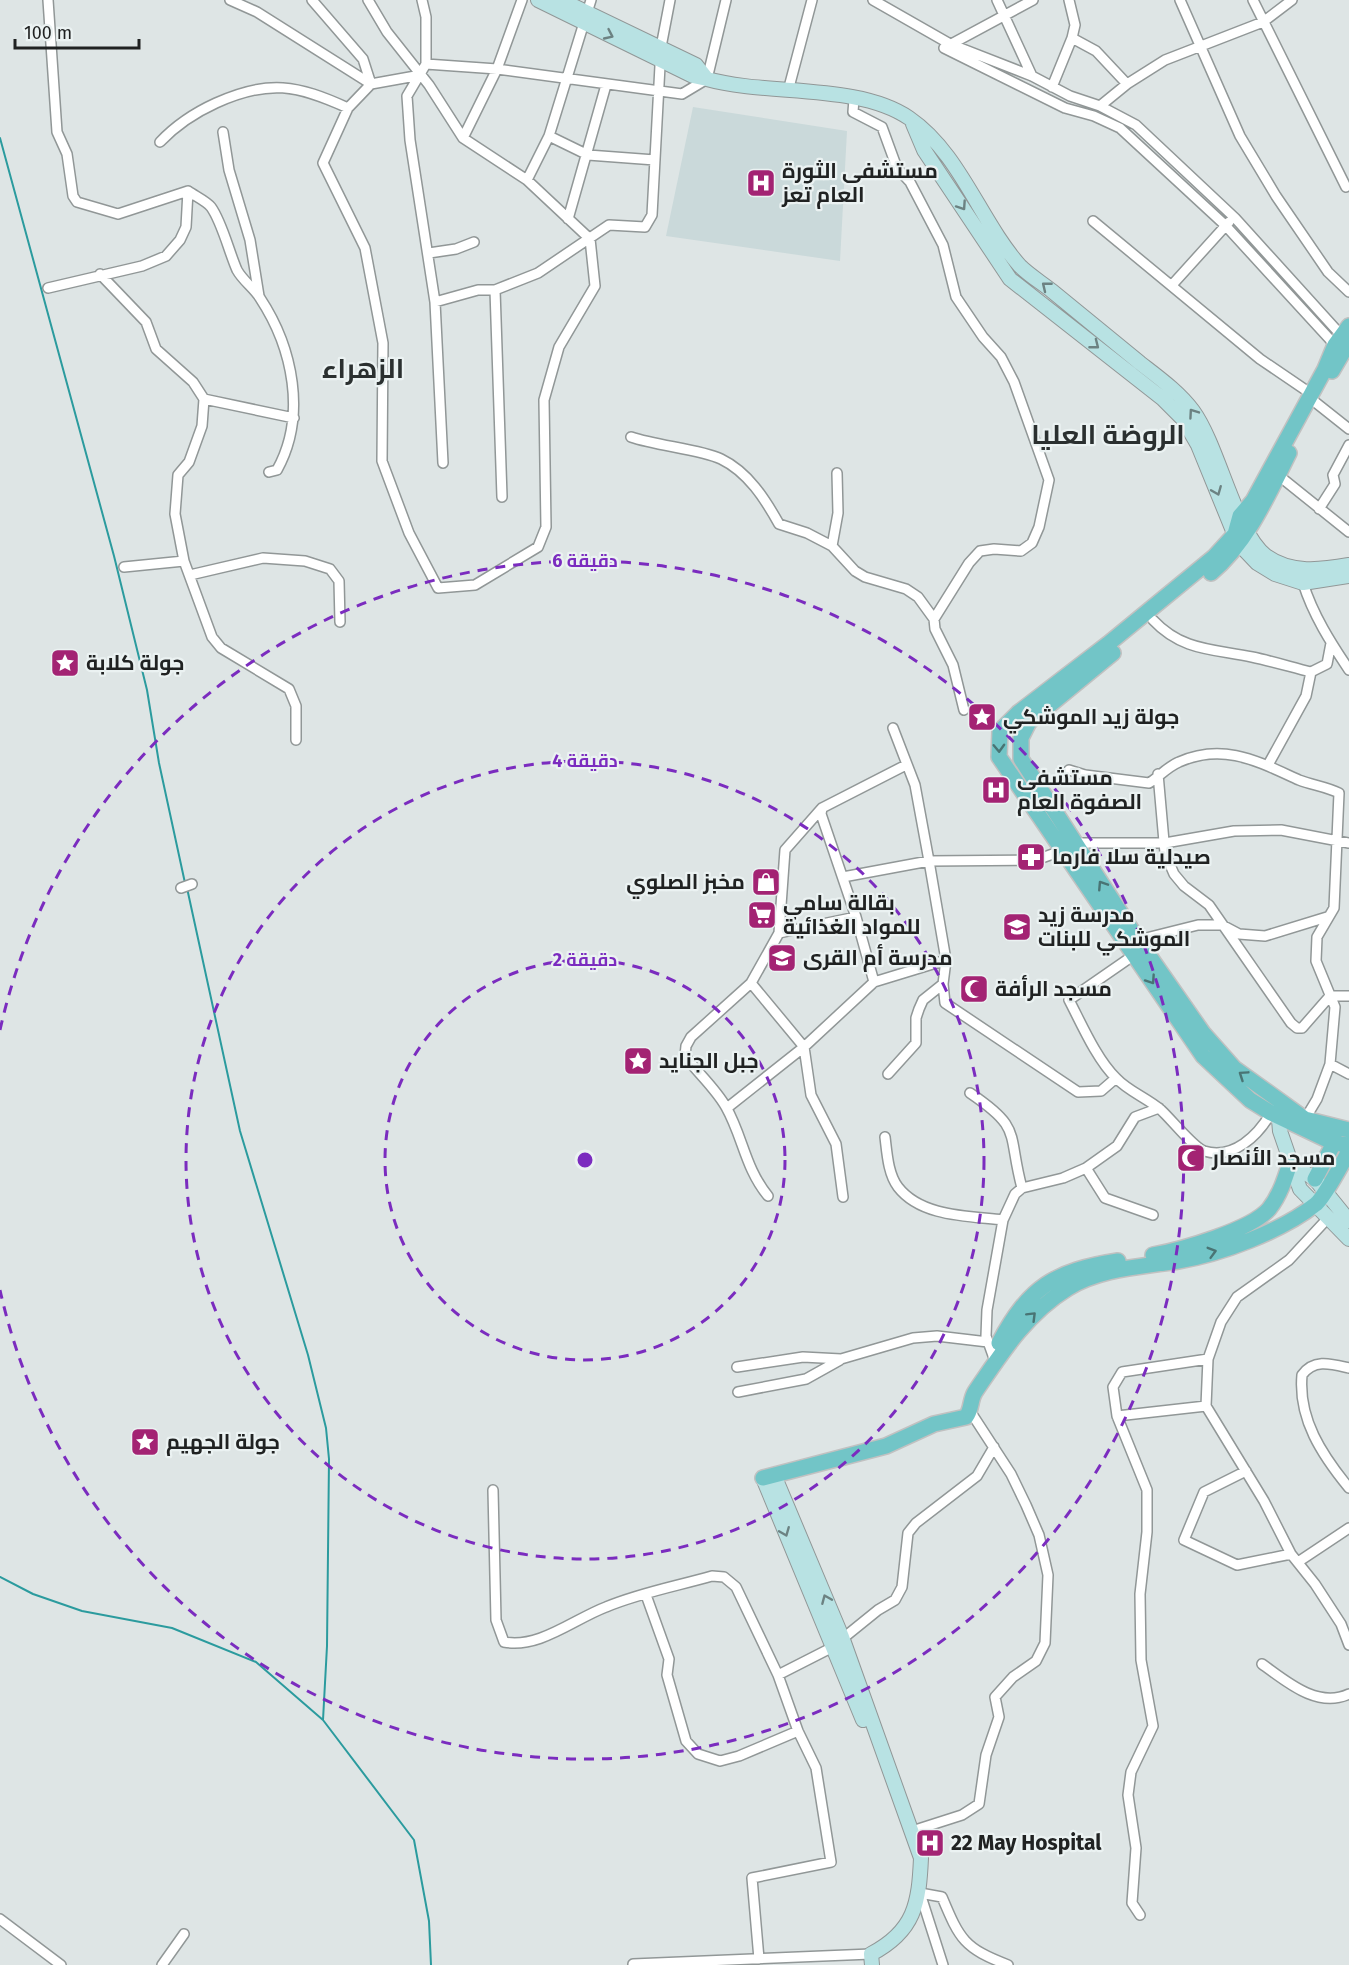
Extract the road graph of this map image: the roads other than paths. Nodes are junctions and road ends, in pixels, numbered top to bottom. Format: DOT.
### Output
graph roads {
  1 [pos="48,0"];
  2 [pos="230,0"];
  3 [pos="312,0"];
  4 [pos="368,0"];
  5 [pos="422,0"];
  6 [pos="522,0"];
  7 [pos="538,0"];
  8 [pos="561,0"];
  9 [pos="670,0"];
  10 [pos="726,0"];
  11 [pos="812,0"];
  12 [pos="873,0"];
  13 [pos="997,0"];
  14 [pos="1033,0"];
  15 [pos="1069,0"];
  16 [pos="1180,0"];
  17 [pos="1253,0"];
  18 [pos="1292,0"];
  19 [pos="586,12"];
  20 [pos="1004,15"];
  21 [pos="1263,22"];
  22 [pos="1072,38"];
  23 [pos="950,44"];
  24 [pos="1200,45"];
  25 [pos="662,53"];
  26 [pos="426,64"];
  27 [pos="497,69"];
  28 [pos="421,75"];
  29 [pos="1032,76"];
  30 [pos="568,78"];
  31 [pos="707,79"];
  32 [pos="371,84"];
  33 [pos="1127,84"];
  34 [pos="606,85"];
  35 [pos="1052,87"];
  36 [pos="788,91"];
  37 [pos="658,92"];
  38 [pos="854,99"];
  39 [pos="1100,106"];
  40 [pos="348,108"];
  41 [pos="911,119"];
  42 [pos="223,132"];
  43 [pos="549,136"];
  44 [pos="463,138"];
  45 [pos="160,142"];
  46 [pos="588,155"];
  47 [pos="655,160"];
  48 [pos="527,180"];
  49 [pos="1346,187"];
  50 [pos="188,191"];
  51 [pos="1235,218"];
  52 [pos="568,219"];
  53 [pos="1093,220"];
  54 [pos="1225,225"];
  55 [pos="590,239"];
  56 [pos="474,242"];
  57 [pos="429,253"];
  58 [pos="100,274"];
  59 [pos="1172,285"];
  60 [pos="48,288"];
  61 [pos="495,290"];
  62 [pos="1349,292"];
  63 [pos="260,296"];
  64 [pos="435,302"];
  65 [pos="1343,337"];
  66 [pos="1313,397"];
  67 [pos="204,399"];
  68 [pos="294,418"];
  69 [pos="1349,429"];
  70 [pos="631,437"];
  71 [pos="1349,445"];
  72 [pos="443,463"];
  73 [pos="269,472"];
  74 [pos="837,473"];
  75 [pos="1278,475"];
  76 [pos="502,497"];
  77 [pos="1319,509"];
  78 [pos="1240,516"];
  79 [pos="1349,532"];
  80 [pos="1240,536"];
  81 [pos="832,546"];
  82 [pos="184,561"];
  83 [pos="1349,565"];
  84 [pos="124,567"];
  85 [pos="190,575"];
  86 [pos="1349,576"];
  87 [pos="1304,583"];
  88 [pos="934,619"];
  89 [pos="1153,620"];
  90 [pos="339,622"];
  91 [pos="1331,643"];
  92 [pos="1349,670"];
  93 [pos="1311,672"];
  94 [pos="964,710"];
  95 [pos="893,728"];
  96 [pos="296,740"];
  97 [pos="906,765"];
  98 [pos="1268,765"];
  99 [pos="1069,770"];
  100 [pos="1158,774"];
  101 [pos="822,808"];
  102 [pos="1337,841"];
  103 [pos="1165,843"];
  104 [pos="1349,843"];
  105 [pos="1069,847"];
  106 [pos="929,861"];
  107 [pos="843,877"];
  108 [pos="192,884"];
  109 [pos="181,888"];
  110 [pos="856,917"];
  111 [pos="1327,917"];
  112 [pos="1222,925"];
  113 [pos="779,933"];
  114 [pos="1136,948"];
  115 [pos="946,960"];
  116 [pos="874,982"];
  117 [pos="751,983"];
  118 [pos="943,984"];
  119 [pos="1330,996"];
  120 [pos="1349,996"];
  121 [pos="804,1047"];
  122 [pos="1330,1064"];
  123 [pos="888,1074"];
  124 [pos="1349,1074"];
  125 [pos="1116,1078"];
  126 [pos="970,1093"];
  127 [pos="1277,1098"];
  128 [pos="727,1108"];
  129 [pos="1159,1108"];
  130 [pos="1275,1115"];
  131 [pos="1305,1119"];
  132 [pos="1342,1129"];
  133 [pos="885,1137"];
  134 [pos="1342,1144"];
  135 [pos="1349,1150"];
  136 [pos="1290,1163"];
  137 [pos="1086,1168"];
  138 [pos="1315,1179"];
  139 [pos="1022,1188"];
  140 [pos="768,1196"];
  141 [pos="843,1197"];
  142 [pos="1320,1198"];
  143 [pos="1153,1215"];
  144 [pos="1328,1218"];
  145 [pos="1002,1220"];
  146 [pos="1349,1221"];
  147 [pos="1349,1239"];
  148 [pos="988,1342"];
  149 [pos="841,1359"];
  150 [pos="1208,1359"];
  151 [pos="996,1363"];
  152 [pos="737,1367"];
  153 [pos="1349,1368"];
  154 [pos="738,1392"];
  155 [pos="1206,1406"];
  156 [pos="970,1411"];
  157 [pos="1117,1416"];
  158 [pos="994,1447"];
  159 [pos="1246,1471"];
  160 [pos="769,1477"];
  161 [pos="1349,1488"];
  162 [pos="493,1490"];
  163 [pos="1349,1528"];
  164 [pos="1291,1554"];
  165 [pos="1298,1562"];
  166 [pos="646,1595"];
  167 [pos="842,1637"];
  168 [pos="1349,1645"];
  169 [pos="831,1648"];
  170 [pos="1262,1664"];
  171 [pos="777,1675"];
  172 [pos="1349,1694"];
  173 [pos="798,1731"];
  174 [pos="912,1831"];
  175 [pos="920,1893"];
  176 [pos="1140,1915"];
  177 [pos="0,1919"];
  178 [pos="184,1934"];
  179 [pos="759,1959"];
  180 [pos="872,1959"];
  181 [pos="633,1964"];
  182 [pos="61,1965"];
  183 [pos="162,1965"];
  184 [pos="943,1965"];
  185 [pos="1008,1965"];
  1 -- 50 [label="street"];
  2 -- 32 [label="street"];
  3 -- 32 [label="street"];
  4 -- 28 [label="street"];
  5 -- 26 [label="street"];
  6 -- 27 [label="street"];
  7 -- 19 [label="main road"];
  8 -- 19 [label="main road"];
  9 -- 25 [label="street"];
  10 -- 31 [label="street"];
  11 -- 36 [label="street"];
  12 -- 23 [label="street"];
  13 -- 20 [label="street"];
  14 -- 20 [label="street"];
  15 -- 22 [label="street"];
  16 -- 24 [label="street"];
  17 -- 21 [label="street"];
  18 -- 21 [label="street"];
  19 -- 25 [label="main road"];
  19 -- 30 [label="street"];
  20 -- 23 [label="street"];
  20 -- 29 [label="street"];
  21 -- 24 [label="street"];
  21 -- 49 [label="street"];
  22 -- 33 [label="street"];
  22 -- 35 [label="street"];
  23 -- 29 [label="street"];
  23 -- 54 [label="street"];
  24 -- 33 [label="street"];
  24 -- 62 [label="street"];
  25 -- 31 [label="main road"];
  25 -- 37 [label="street"];
  26 -- 27 [label="street"];
  26 -- 28 [label="street"];
  27 -- 30 [label="street"];
  27 -- 44 [label="street"];
  28 -- 32 [label="street"];
  28 -- 44 [label="street"];
  28 -- 57 [label="street"];
  29 -- 35 [label="street"];
  30 -- 34 [label="street"];
  30 -- 43 [label="street"];
  31 -- 36 [label="main road"];
  31 -- 37 [label="street"];
  32 -- 40 [label="street"];
  33 -- 39 [label="street"];
  34 -- 37 [label="street"];
  34 -- 46 [label="street"];
  35 -- 39 [label="street"];
  36 -- 38 [label="main road"];
  37 -- 47 [label="street"];
  38 -- 41 [label="main road"];
  38 -- 88 [label="street"];
  39 -- 51 [label="street"];
  40 -- 45 [label="street"];
  40 -- 55 [label="street"];
  78 -- 41 [label="main road, one-way"];
  41 -- 80 [label="main road, one-way"];
  42 -- 63 [label="street"];
  43 -- 46 [label="street"];
  43 -- 48 [label="street"];
  44 -- 48 [label="street"];
  46 -- 47 [label="street"];
  46 -- 52 [label="street"];
  47 -- 55 [label="street"];
  48 -- 52 [label="street"];
  50 -- 58 [label="street"];
  50 -- 63 [label="street"];
  51 -- 54 [label="street"];
  51 -- 65 [label="street"];
  52 -- 55 [label="street"];
  53 -- 59 [label="street"];
  54 -- 59 [label="street"];
  54 -- 65 [label="street"];
  55 -- 61 [label="street"];
  56 -- 57 [label="street"];
  57 -- 64 [label="street"];
  58 -- 60 [label="street"];
  58 -- 67 [label="street"];
  59 -- 66 [label="street"];
  61 -- 64 [label="street"];
  61 -- 76 [label="street"];
  63 -- 68 [label="street"];
  64 -- 72 [label="street"];
  65 -- 66 [label="main road"];
  66 -- 69 [label="street"];
  66 -- 75 [label="main road"];
  66 -- 78 [label="main road"];
  67 -- 68 [label="street"];
  67 -- 82 [label="street"];
  68 -- 73 [label="street"];
  70 -- 81 [label="street"];
  71 -- 77 [label="street"];
  74 -- 81 [label="street"];
  75 -- 77 [label="street"];
  75 -- 80 [label="main road"];
  77 -- 79 [label="street"];
  78 -- 80 [label="main road"];
  80 -- 83 [label="main road"];
  80 -- 87 [label="main road"];
  80 -- 89 [label="main road"];
  80 -- 105 [label="main road, one-way"];
  81 -- 88 [label="street"];
  82 -- 84 [label="street"];
  82 -- 85 [label="street"];
  85 -- 90 [label="street"];
  85 -- 96 [label="street"];
  86 -- 87 [label="main road"];
  87 -- 91 [label="street"];
  88 -- 94 [label="street"];
  89 -- 93 [label="street"];
  89 -- 105 [label="main road"];
  91 -- 92 [label="street"];
  91 -- 93 [label="street"];
  93 -- 98 [label="street"];
  95 -- 97 [label="street"];
  97 -- 101 [label="street"];
  97 -- 106 [label="street"];
  98 -- 100 [label="street"];
  98 -- 102 [label="street"];
  99 -- 100 [label="street"];
  100 -- 103 [label="street"];
  101 -- 107 [label="street"];
  101 -- 113 [label="street"];
  102 -- 103 [label="street"];
  102 -- 104 [label="street"];
  102 -- 111 [label="street"];
  103 -- 105 [label="street"];
  103 -- 112 [label="street"];
  105 -- 106 [label="street"];
  105 -- 114 [label="main road"];
  106 -- 107 [label="street"];
  106 -- 115 [label="street"];
  107 -- 110 [label="street"];
  108 -- 109 [label="street"];
  110 -- 113 [label="street"];
  110 -- 116 [label="street"];
  111 -- 112 [label="street"];
  111 -- 119 [label="street"];
  112 -- 114 [label="street"];
  112 -- 119 [label="street"];
  113 -- 117 [label="street"];
  114 -- 125 [label="street"];
  127 -- 114 [label="main road, one-way"];
  114 -- 130 [label="main road, one-way"];
  115 -- 116 [label="street"];
  115 -- 118 [label="street"];
  116 -- 121 [label="street"];
  117 -- 121 [label="street"];
  117 -- 128 [label="street"];
  118 -- 123 [label="street"];
  118 -- 125 [label="street"];
  119 -- 120 [label="street"];
  119 -- 122 [label="street"];
  121 -- 128 [label="street"];
  121 -- 141 [label="street"];
  122 -- 124 [label="street"];
  122 -- 131 [label="street"];
  125 -- 129 [label="street"];
  126 -- 139 [label="street"];
  127 -- 130 [label="main road"];
  127 -- 131 [label="main road"];
  128 -- 140 [label="street"];
  129 -- 130 [label="street"];
  129 -- 137 [label="street"];
  130 -- 134 [label="main road"];
  130 -- 136 [label="main road"];
  131 -- 132 [label="main road"];
  132 -- 134 [label="main road"];
  133 -- 145 [label="street"];
  134 -- 138 [label="main road"];
  135 -- 142 [label="main road"];
  136 -- 138 [label="main road"];
  136 -- 142 [label="main road"];
  136 -- 151 [label="main road"];
  137 -- 139 [label="street"];
  137 -- 143 [label="street"];
  138 -- 142 [label="main road"];
  139 -- 145 [label="street"];
  142 -- 144 [label="main road"];
  142 -- 146 [label="main road"];
  151 -- 142 [label="main road, one-way"];
  144 -- 147 [label="main road"];
  144 -- 150 [label="street"];
  145 -- 148 [label="street"];
  148 -- 149 [label="street"];
  148 -- 151 [label="street"];
  149 -- 152 [label="street"];
  149 -- 154 [label="street"];
  150 -- 155 [label="street"];
  150 -- 157 [label="street"];
  151 -- 156 [label="main road"];
  153 -- 161 [label="street"];
  155 -- 157 [label="street"];
  155 -- 159 [label="street"];
  156 -- 158 [label="street"];
  156 -- 160 [label="main road"];
  157 -- 176 [label="street"];
  158 -- 167 [label="street"];
  158 -- 174 [label="street"];
  159 -- 164 [label="street"];
  159 -- 164 [label="street"];
  167 -- 160 [label="main road, one-way"];
  160 -- 169 [label="main road, one-way"];
  162 -- 166 [label="street"];
  163 -- 165 [label="street"];
  164 -- 165 [label="street"];
  165 -- 168 [label="street"];
  166 -- 171 [label="street"];
  166 -- 173 [label="street"];
  167 -- 169 [label="street"];
  167 -- 174 [label="main road"];
  169 -- 171 [label="street"];
  169 -- 175 [label="main road"];
  170 -- 172 [label="street"];
  171 -- 173 [label="street"];
  173 -- 179 [label="street"];
  174 -- 175 [label="main road"];
  175 -- 180 [label="main road"];
  175 -- 184 [label="street"];
  175 -- 185 [label="street"];
  177 -- 182 [label="street"];
  178 -- 183 [label="street"];
  179 -- 180 [label="street"];
  179 -- 181 [label="street"];
}
